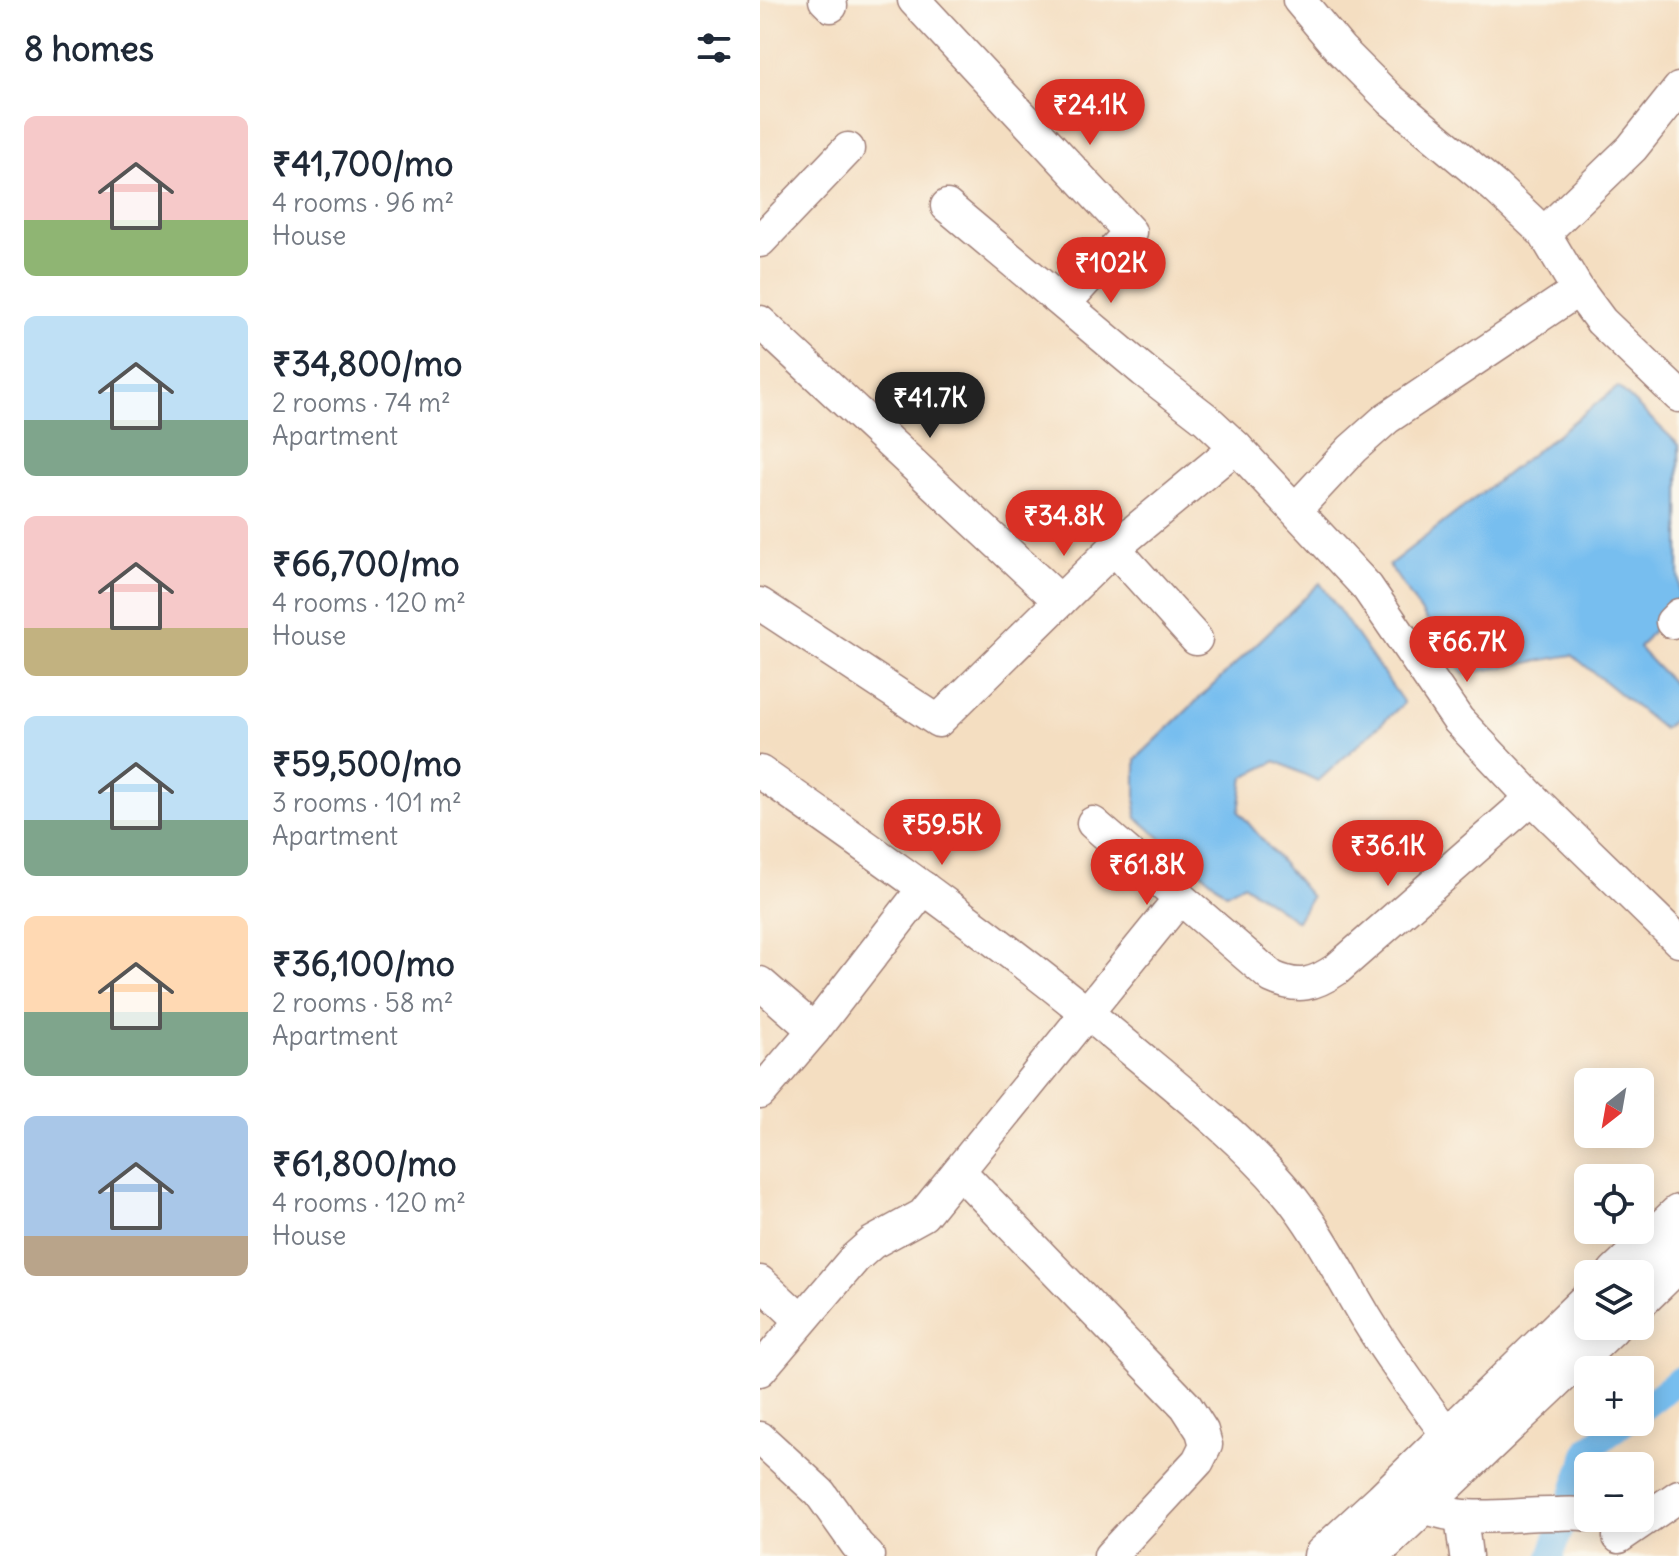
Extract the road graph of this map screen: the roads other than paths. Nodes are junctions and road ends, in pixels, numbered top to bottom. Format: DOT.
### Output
graph roads {
  1 [pos="914,0"];
  2 [pos="1299,0"];
  3 [pos="1679,89"];
  4 [pos="848,149"];
  5 [pos="947,206"];
  6 [pos="1544,233"];
  7 [pos="760,241"];
  8 [pos="1578,290"];
  9 [pos="1065,303"];
  10 [pos="760,322"];
  11 [pos="1679,396"];
  12 [pos="1236,447"];
  13 [pos="1296,509"];
  14 [pos="1114,548"];
  15 [pos="1060,601"];
  16 [pos="760,604"];
  17 [pos="1196,639"];
  18 [pos="760,772"];
  19 [pos="1532,798"];
  20 [pos="1093,823"];
  21 [pos="924,888"];
  22 [pos="1180,898"];
  23 [pos="1679,941"];
  24 [pos="760,983"];
  25 [pos="1087,1012"];
  26 [pos="814,1030"];
  27 [pos="760,1093"];
  28 [pos="959,1171"];
  29 [pos="1679,1215"];
  30 [pos="1632,1260"];
  31 [pos="1679,1260"];
  32 [pos="760,1282"];
  33 [pos="1654,1284"];
  34 [pos="1574,1316"];
  35 [pos="801,1320"];
  36 [pos="1594,1340"];
  37 [pos="760,1370"];
  38 [pos="1449,1437"];
  39 [pos="760,1438"];
  40 [pos="1677,1496"];
  41 [pos="1408,1498"];
  42 [pos="1654,1506"];
  43 [pos="1461,1517"];
  44 [pos="1574,1523"];
  45 [pos="868,1556"];
  46 [pos="1110,1556"];
  47 [pos="1324,1556"];
  48 [pos="1368,1556"];
  49 [pos="1466,1556"];
  1 -- 9 [label="street"];
  2 -- 6 [label="street"];
  3 -- 6 [label="street"];
  4 -- 7 [label="street"];
  5 -- 9 [label="street"];
  6 -- 8 [label="street"];
  8 -- 11 [label="street"];
  8 -- 13 [label="street"];
  9 -- 12 [label="street"];
  10 -- 15 [label="street"];
  12 -- 13 [label="street"];
  12 -- 14 [label="street"];
  13 -- 19 [label="street"];
  14 -- 15 [label="street"];
  14 -- 17 [label="street"];
  15 -- 16 [label="street"];
  18 -- 21 [label="street"];
  19 -- 22 [label="street"];
  19 -- 23 [label="street"];
  20 -- 22 [label="street"];
  21 -- 25 [label="street"];
  21 -- 26 [label="street"];
  22 -- 25 [label="street"];
  24 -- 26 [label="street"];
  25 -- 28 [label="street"];
  25 -- 38 [label="street"];
  26 -- 27 [label="street"];
  28 -- 35 [label="street"];
  28 -- 46 [label="street"];
  29 -- 30 [label="main road"];
  31 -- 33 [label="main road"];
  32 -- 35 [label="street"];
  34 -- 38 [label="main road"];
  35 -- 37 [label="street"];
  36 -- 41 [label="main road"];
  38 -- 41 [label="main road"];
  39 -- 45 [label="street"];
  40 -- 42 [label="street"];
  41 -- 43 [label="street"];
  41 -- 47 [label="main road"];
  41 -- 48 [label="main road"];
  43 -- 44 [label="street"];
  43 -- 49 [label="street"];
}
